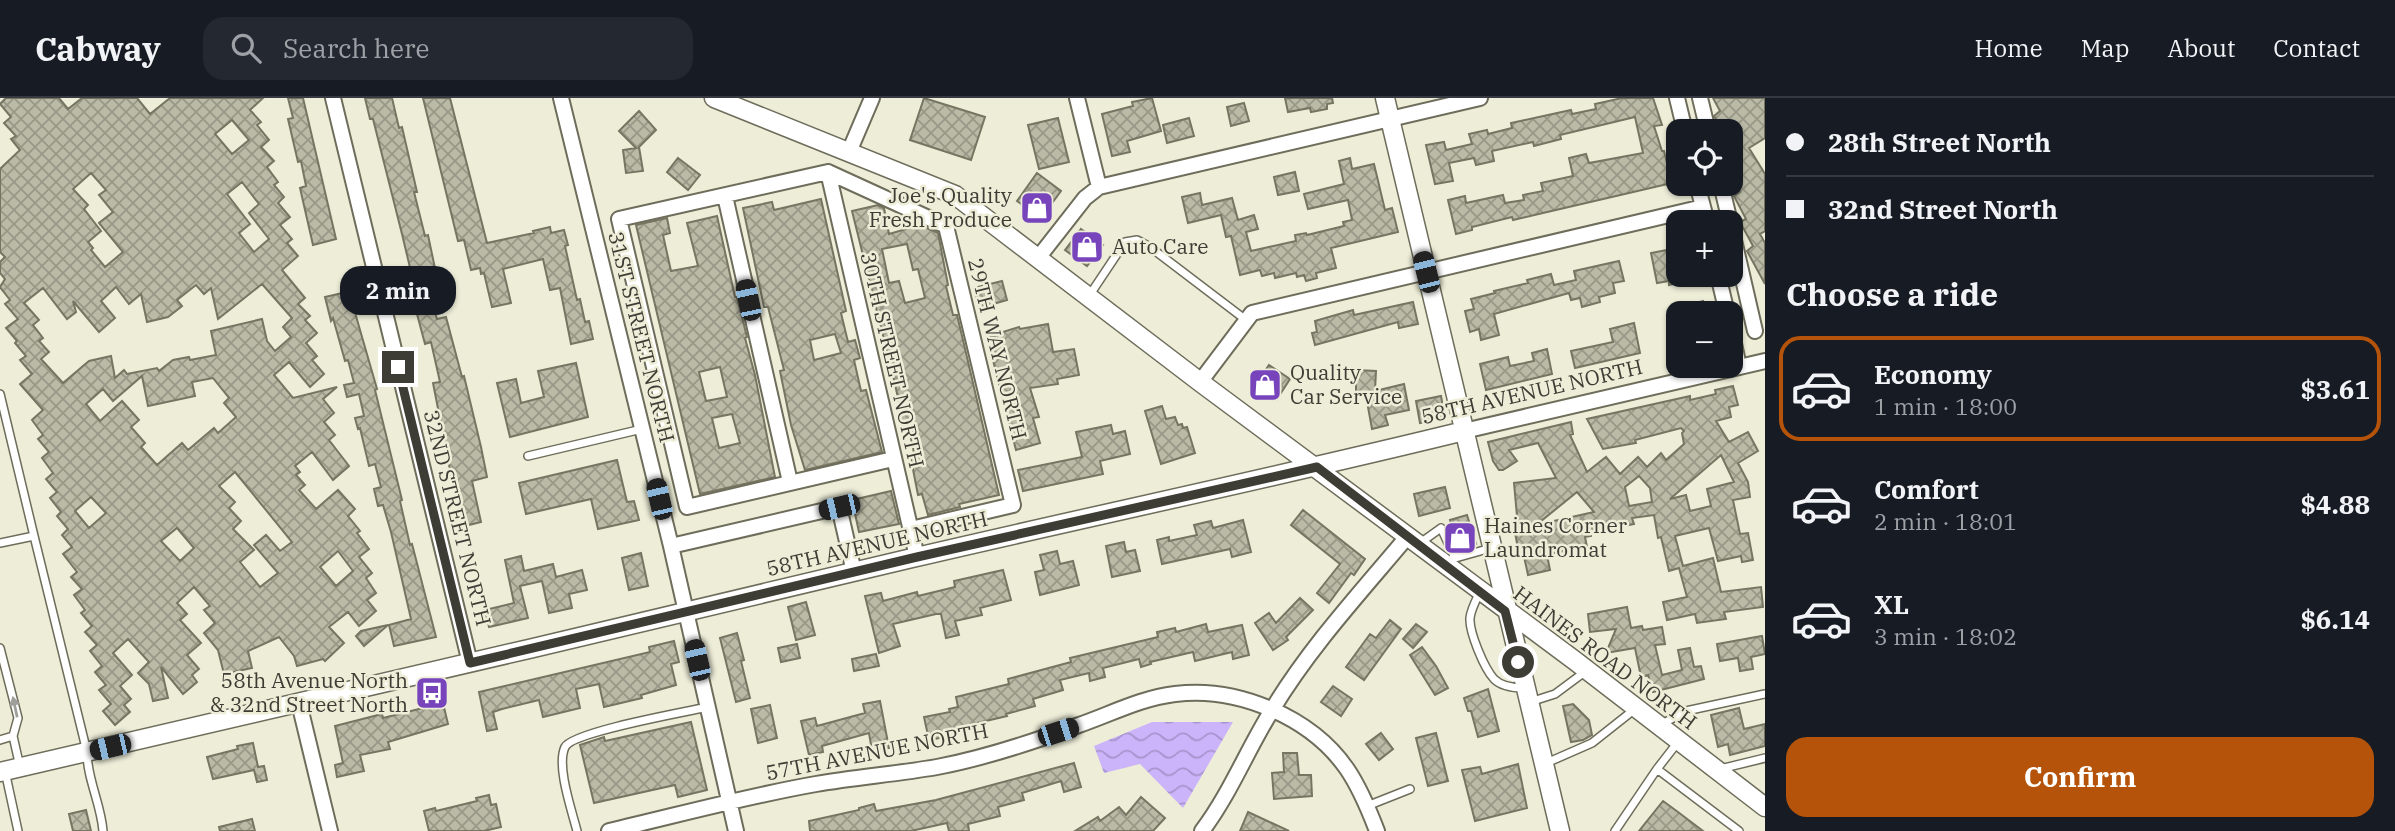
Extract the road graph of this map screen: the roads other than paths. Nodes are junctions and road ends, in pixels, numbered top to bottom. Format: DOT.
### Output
graph roads {
  1 [pos="333,98"];
  2 [pos="561,98"];
  3 [pos="714,98"];
  4 [pos="873,98"];
  5 [pos="1077,98"];
  6 [pos="1385,98"];
  7 [pos="1480,98"];
  8 [pos="1677,98"];
  9 [pos="1700,98"];
  10 [pos="1390,119"];
  11 [pos="1682,119"];
  12 [pos="1705,119"];
  13 [pos="849,152"];
  14 [pos="828,172"];
  15 [pos="1099,187"];
  16 [pos="725,196"];
  17 [pos="1701,196"];
  18 [pos="1703,206"];
  19 [pos="1704,210"];
  20 [pos="1038,258"];
  21 [pos="1426,272"];
  22 [pos="1743,280"];
  23 [pos="1088,296"];
  24 [pos="1247,320"];
  25 [pos="1755,331"];
  26 [pos="1765,361"];
  27 [pos="1743,366"];
  28 [pos="1692,378"];
  29 [pos="1200,382"];
  30 [pos="0,394"];
  31 [pos="642,429"];
  32 [pos="1464,431"];
  33 [pos="528,456"];
  34 [pos="893,459"];
  35 [pos="1317,467"];
  36 [pos="790,482"];
  37 [pos="911,528"];
  38 [pos="34,536"];
  39 [pos="1413,541"];
  40 [pos="0,544"];
  41 [pos="671,546"];
  42 [pos="1492,548"];
  43 [pos="917,557"];
  44 [pos="1449,561"];
  45 [pos="854,572"];
  46 [pos="1480,592"];
  47 [pos="1505,611"];
  48 [pos="686,613"];
  49 [pos="0,648"];
  50 [pos="470,663"];
  51 [pos="1586,670"];
  52 [pos="1765,694"];
  53 [pos="1526,695"];
  54 [pos="299,703"];
  55 [pos="708,707"];
  56 [pos="1635,709"];
  57 [pos="1271,711"];
  58 [pos="1658,726"];
  59 [pos="13,736"];
  60 [pos="0,740"];
  61 [pos="1679,742"];
  62 [pos="87,752"];
  63 [pos="1765,758"];
  64 [pos="1543,764"];
  65 [pos="1657,769"];
  66 [pos="8,770"];
  67 [pos="1716,770"];
  68 [pos="1410,789"];
  69 [pos="729,802"];
  70 [pos="1367,806"];
  71 [pos="1765,807"];
  72 [pos="1205,829"];
  73 [pos="18,831"];
  74 [pos="103,831"];
  75 [pos="330,831"];
  76 [pos="577,831"];
  77 [pos="610,831"];
  78 [pos="736,831"];
  79 [pos="1377,831"];
  80 [pos="1560,831"];
  81 [pos="1615,831"];
  82 [pos="1739,831"];
  1 -- 50 [label="street, 32ND STREET NORTH"];
  2 -- 31 [label="street, 31ST STREET NORTH"];
  3 -- 13 [label="street, HAINES ROAD NORTH"];
  4 -- 13 [label="street"];
  5 -- 15 [label="street"];
  6 -- 10 [label="street"];
  7 -- 10 [label="street"];
  8 -- 11 [label="street"];
  9 -- 12 [label="street"];
  10 -- 15 [label="street"];
  10 -- 21 [label="street"];
  13 -- 20 [label="street, HAINES ROAD NORTH"];
  14 -- 16 [label="street"];
  14 -- 34 [label="street, 30TH STREET NORTH"];
  14 -- 37 [label="street, 29TH WAY NORTH"];
  15 -- 20 [label="street"];
  16 -- 36 [label="street"];
  16 -- 36 [label="street"];
  17 -- 18 [label="street"];
  18 -- 19 [label="street"];
  18 -- 21 [label="street"];
  20 -- 23 [label="street, HAINES ROAD NORTH"];
  21 -- 24 [label="street"];
  21 -- 32 [label="street"];
  22 -- 25 [label="street"];
  23 -- 24 [label="lane"];
  23 -- 29 [label="street, HAINES ROAD NORTH"];
  24 -- 29 [label="street"];
  26 -- 27 [label="street, 58TH AVENUE NORTH"];
  28 -- 32 [label="street, 58TH AVENUE NORTH"];
  29 -- 35 [label="street, HAINES ROAD NORTH"];
  30 -- 38 [label="lane"];
  31 -- 33 [label="lane"];
  31 -- 41 [label="street, 31ST STREET NORTH"];
  32 -- 35 [label="street, 58TH AVENUE NORTH"];
  32 -- 42 [label="street"];
  34 -- 36 [label="street"];
  34 -- 37 [label="street, 30TH STREET NORTH"];
  35 -- 39 [label="street, HAINES ROAD NORTH"];
  35 -- 43 [label="street, 58TH AVENUE NORTH"];
  37 -- 43 [label="street, 30TH STREET NORTH"];
  38 -- 40 [label="lane"];
  38 -- 62 [label="lane"];
  39 -- 44 [label="street, HAINES ROAD NORTH"];
  39 -- 44 [label="lane"];
  39 -- 57 [label="street"];
  41 -- 45 [label="street"];
  41 -- 48 [label="street, 31ST STREET NORTH"];
  42 -- 44 [label="lane"];
  42 -- 47 [label="street"];
  43 -- 45 [label="street, 58TH AVENUE NORTH"];
  44 -- 46 [label="street, HAINES ROAD NORTH"];
  45 -- 48 [label="street, 58TH AVENUE NORTH"];
  46 -- 47 [label="street, HAINES ROAD NORTH"];
  46 -- 53 [label="lane"];
  47 -- 51 [label="street, HAINES ROAD NORTH"];
  47 -- 53 [label="street"];
  48 -- 50 [label="street, 58TH AVENUE NORTH"];
  48 -- 55 [label="street, 31ST STREET NORTH"];
  59 -- 49 [label="lane, one-way"];
  50 -- 54 [label="street, 58TH AVENUE NORTH"];
  51 -- 53 [label="lane"];
  51 -- 56 [label="street, HAINES ROAD NORTH"];
  52 -- 58 [label="lane"];
  53 -- 64 [label="street"];
  54 -- 62 [label="street, 58TH AVENUE NORTH"];
  54 -- 75 [label="street"];
  55 -- 69 [label="street, 31ST STREET NORTH"];
  55 -- 76 [label="lane"];
  56 -- 58 [label="street, HAINES ROAD NORTH"];
  56 -- 64 [label="lane"];
  57 -- 69 [label="street, 57TH AVENUE NORTH"];
  57 -- 70 [label="street, 57TH AVENUE NORTH"];
  57 -- 72 [label="street"];
  58 -- 61 [label="street, HAINES ROAD NORTH"];
  59 -- 60 [label="lane"];
  59 -- 66 [label="lane"];
  61 -- 65 [label="lane"];
  61 -- 67 [label="street, HAINES ROAD NORTH"];
  62 -- 66 [label="street, 58TH AVENUE NORTH"];
  62 -- 74 [label="lane"];
  63 -- 67 [label="lane"];
  64 -- 80 [label="street"];
  65 -- 81 [label="lane"];
  65 -- 82 [label="lane"];
  66 -- 73 [label="lane"];
  67 -- 71 [label="street, HAINES ROAD NORTH"];
  68 -- 70 [label="lane"];
  69 -- 77 [label="street, 57TH AVENUE NORTH"];
  69 -- 78 [label="street, 31ST STREET NORTH"];
  70 -- 79 [label="street, 57TH AVENUE NORTH"];
}
